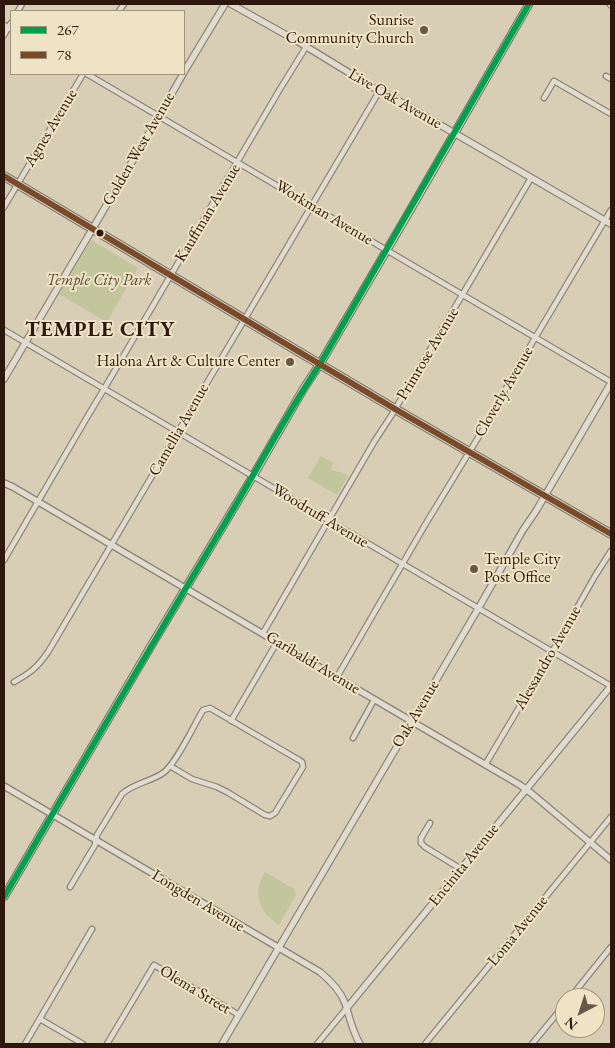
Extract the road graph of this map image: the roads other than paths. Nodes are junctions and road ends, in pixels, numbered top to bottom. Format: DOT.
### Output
graph roads {
  1 [pos="225,4"];
  2 [pos="230,4"];
  3 [pos="529,4"];
  4 [pos="9,26"];
  5 [pos="4,35"];
  6 [pos="306,47"];
  7 [pos="185,70"];
  8 [pos="82,75"];
  9 [pos="90,75"];
  10 [pos="182,75"];
  11 [pos="606,76"];
  12 [pos="611,79"];
  13 [pos="380,90"];
  14 [pos="544,98"];
  15 [pos="611,114"];
  16 [pos="159,116"];
  17 [pos="455,134"];
  18 [pos="238,162"];
  19 [pos="4,176"];
  20 [pos="531,178"];
  21 [pos="17,184"];
  22 [pos="312,206"];
  23 [pos="4,207"];
  24 [pos="611,210"];
  25 [pos="608,222"];
  26 [pos="92,229"];
  27 [pos="387,250"];
  28 [pos="171,275"];
  29 [pos="463,295"];
  30 [pos="245,319"];
  31 [pos="4,330"];
  32 [pos="536,338"];
  33 [pos="26,342"];
  34 [pos="320,364"];
  35 [pos="4,379"];
  36 [pos="611,383"];
  37 [pos="104,389"];
  38 [pos="395,409"];
  39 [pos="178,432"];
  40 [pos="469,452"];
  41 [pos="253,476"];
  42 [pos="4,483"];
  43 [pos="545,496"];
  44 [pos="38,502"];
  45 [pos="329,521"];
  46 [pos="611,534"];
  47 [pos="112,545"];
  48 [pos="611,551"];
  49 [pos="4,560"];
  50 [pos="403,564"];
  51 [pos="186,589"];
  52 [pos="478,609"];
  53 [pos="263,633"];
  54 [pos="277,642"];
  55 [pos="552,652"];
  56 [pos="337,677"];
  57 [pos="14,682"];
  58 [pos="611,686"];
  59 [pos="374,700"];
  60 [pos="231,721"];
  61 [pos="412,722"];
  62 [pos="353,738"];
  63 [pos="485,765"];
  64 [pos="170,766"];
  65 [pos="4,786"];
  66 [pos="525,789"];
  67 [pos="52,814"];
  68 [pos="611,817"];
  69 [pos="430,823"];
  70 [pos="96,840"];
  71 [pos="590,843"];
  72 [pos="611,860"];
  73 [pos="461,869"];
  74 [pos="70,887"];
  75 [pos="5,892"];
  76 [pos="92,929"];
  77 [pos="278,948"];
  78 [pos="611,948"];
  79 [pos="578,988"];
  80 [pos="346,1008"];
  81 [pos="239,1015"];
  82 [pos="555,1016"];
  83 [pos="40,1018"];
  84 [pos="24,1044"];
  85 [pos="83,1044"];
  86 [pos="107,1044"];
  87 [pos="222,1044"];
  88 [pos="317,1044"];
  89 [pos="360,1044"];
  90 [pos="425,1044"];
  91 [pos="532,1044"];
  1 -- 7 [label="street, Golden West Avenue"];
  2 -- 6 [label="street, Live Oak Avenue"];
  3 -- 17 [label="main road"];
  4 -- 5 [label="street"];
  6 -- 13 [label="street, Live Oak Avenue"];
  6 -- 18 [label="street, Kauffman Avenue"];
  8 -- 21 [label="street, Agnes Avenue"];
  9 -- 16 [label="street, Workman Avenue"];
  10 -- 16 [label="street, Golden West Avenue"];
  11 -- 12 [label="street"];
  13 -- 17 [label="street, Live Oak Avenue"];
  13 -- 22 [label="street, Camellia Avenue"];
  14 -- 15 [label="street"];
  16 -- 18 [label="street, Workman Avenue"];
  16 -- 26 [label="street, Golden West Avenue"];
  17 -- 20 [label="street, Live Oak Avenue"];
  17 -- 27 [label="main road"];
  18 -- 22 [label="street, Workman Avenue"];
  18 -- 28 [label="street, Kauffman Avenue"];
  19 -- 21 [label="main road"];
  20 -- 25 [label="street, Live Oak Avenue"];
  20 -- 29 [label="street, Primrose Avenue"];
  21 -- 23 [label="street, Agnes Avenue"];
  21 -- 26 [label="main road"];
  22 -- 27 [label="street, Workman Avenue"];
  22 -- 30 [label="street, Camellia Avenue"];
  24 -- 25 [label="street, Cloverly Avenue"];
  25 -- 32 [label="street, Cloverly Avenue"];
  26 -- 28 [label="main road"];
  26 -- 33 [label="street, Golden West Avenue"];
  27 -- 29 [label="street, Workman Avenue"];
  27 -- 34 [label="main road"];
  28 -- 30 [label="main road"];
  28 -- 37 [label="street, Kauffman Avenue"];
  29 -- 32 [label="street, Workman Avenue"];
  29 -- 38 [label="street, Primrose Avenue"];
  30 -- 34 [label="main road"];
  30 -- 39 [label="street, Camellia Avenue"];
  31 -- 33 [label="street, Woodruff Avenue"];
  32 -- 36 [label="street, Workman Avenue"];
  32 -- 40 [label="street, Cloverly Avenue"];
  33 -- 35 [label="street, Golden West Avenue"];
  33 -- 37 [label="street, Woodruff Avenue"];
  34 -- 38 [label="main road"];
  34 -- 41 [label="main road"];
  36 -- 43 [label="street, Oak Avenue"];
  37 -- 39 [label="street, Woodruff Avenue"];
  37 -- 44 [label="street, Kauffman Avenue"];
  38 -- 40 [label="main road"];
  38 -- 45 [label="street, Primrose Avenue"];
  39 -- 41 [label="street, Woodruff Avenue"];
  39 -- 47 [label="street, Camellia Avenue"];
  40 -- 43 [label="main road"];
  40 -- 50 [label="street, Cloverly Avenue"];
  41 -- 45 [label="street, Woodruff Avenue"];
  41 -- 51 [label="main road"];
  42 -- 44 [label="street, Garibaldi Avenue"];
  43 -- 46 [label="main road"];
  43 -- 52 [label="street, Oak Avenue"];
  44 -- 47 [label="street, Garibaldi Avenue"];
  44 -- 49 [label="street, Kauffman Avenue"];
  45 -- 50 [label="street, Woodruff Avenue"];
  45 -- 53 [label="street, Primrose Avenue"];
  47 -- 51 [label="street, Garibaldi Avenue"];
  47 -- 57 [label="street, Camellia Avenue"];
  48 -- 55 [label="street, Alessandro Avenue"];
  50 -- 52 [label="street, Woodruff Avenue"];
  50 -- 56 [label="street, Cloverly Avenue"];
  51 -- 53 [label="street, Garibaldi Avenue"];
  51 -- 67 [label="main road"];
  52 -- 55 [label="street, Woodruff Avenue"];
  52 -- 61 [label="street, Oak Avenue"];
  53 -- 54 [label="street, Garibaldi Avenue"];
  54 -- 56 [label="street, Garibaldi Avenue"];
  54 -- 60 [label="street"];
  55 -- 58 [label="street, Woodruff Avenue"];
  55 -- 63 [label="street, Alessandro Avenue"];
  56 -- 59 [label="street, Garibaldi Avenue"];
  58 -- 66 [label="street, Encinita Avenue"];
  59 -- 61 [label="street, Garibaldi Avenue"];
  59 -- 62 [label="street"];
  60 -- 64 [label="street"];
  60 -- 64 [label="street"];
  61 -- 63 [label="street, Garibaldi Avenue"];
  61 -- 77 [label="street, Oak Avenue"];
  63 -- 66 [label="street, Garibaldi Avenue"];
  64 -- 70 [label="street"];
  65 -- 67 [label="street, Longden Avenue"];
  66 -- 71 [label="street, Garibaldi Avenue"];
  66 -- 73 [label="street, Encinita Avenue"];
  67 -- 70 [label="street, Longden Avenue"];
  67 -- 75 [label="main road"];
  68 -- 71 [label="street, Loma Avenue"];
  69 -- 73 [label="street"];
  70 -- 74 [label="street"];
  70 -- 77 [label="street, Longden Avenue"];
  71 -- 72 [label="street, Garibaldi Avenue"];
  71 -- 90 [label="street, Loma Avenue"];
  73 -- 80 [label="street, Encinita Avenue"];
  76 -- 83 [label="street"];
  77 -- 80 [label="street, Longden Avenue"];
  77 -- 81 [label="street, Oak Avenue"];
  78 -- 79 [label="street"];
  80 -- 88 [label="street, Encinita Avenue"];
  80 -- 89 [label="street, Longden Avenue"];
  81 -- 86 [label="street, Olema Street"];
  81 -- 87 [label="street, Oak Avenue"];
  82 -- 91 [label="street"];
  83 -- 84 [label="street"];
  83 -- 85 [label="street"];
}
